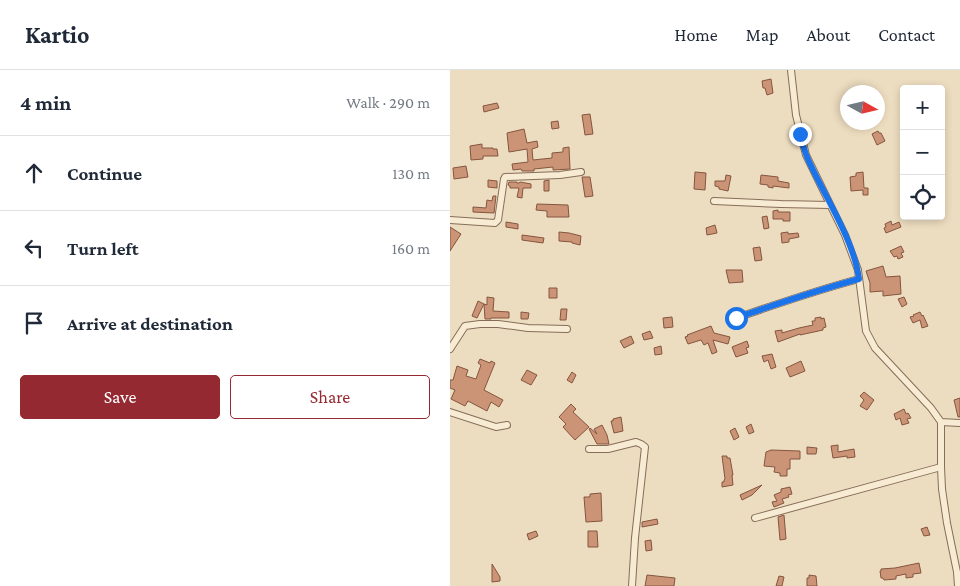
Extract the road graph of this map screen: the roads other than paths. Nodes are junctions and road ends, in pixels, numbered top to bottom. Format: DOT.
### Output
graph roads {
  1 [pos="790,70"];
  2 [pos="580,172"];
  3 [pos="714,201"];
  4 [pos="830,205"];
  5 [pos="450,220"];
  6 [pos="859,279"];
  7 [pos="736,318"];
  8 [pos="568,330"];
  9 [pos="450,348"];
  10 [pos="450,412"];
  11 [pos="941,422"];
  12 [pos="960,423"];
  13 [pos="507,425"];
  14 [pos="589,449"];
  15 [pos="941,467"];
  16 [pos="755,518"];
  17 [pos="632,586"];
  18 [pos="958,586"];
  1 -- 4 [label="street"];
  2 -- 5 [label="street"];
  3 -- 4 [label="street"];
  4 -- 6 [label="street"];
  6 -- 7 [label="street"];
  6 -- 11 [label="street"];
  8 -- 9 [label="street"];
  10 -- 13 [label="street"];
  11 -- 12 [label="street"];
  11 -- 15 [label="street"];
  14 -- 17 [label="street"];
  15 -- 16 [label="street"];
  15 -- 18 [label="street"];
}
